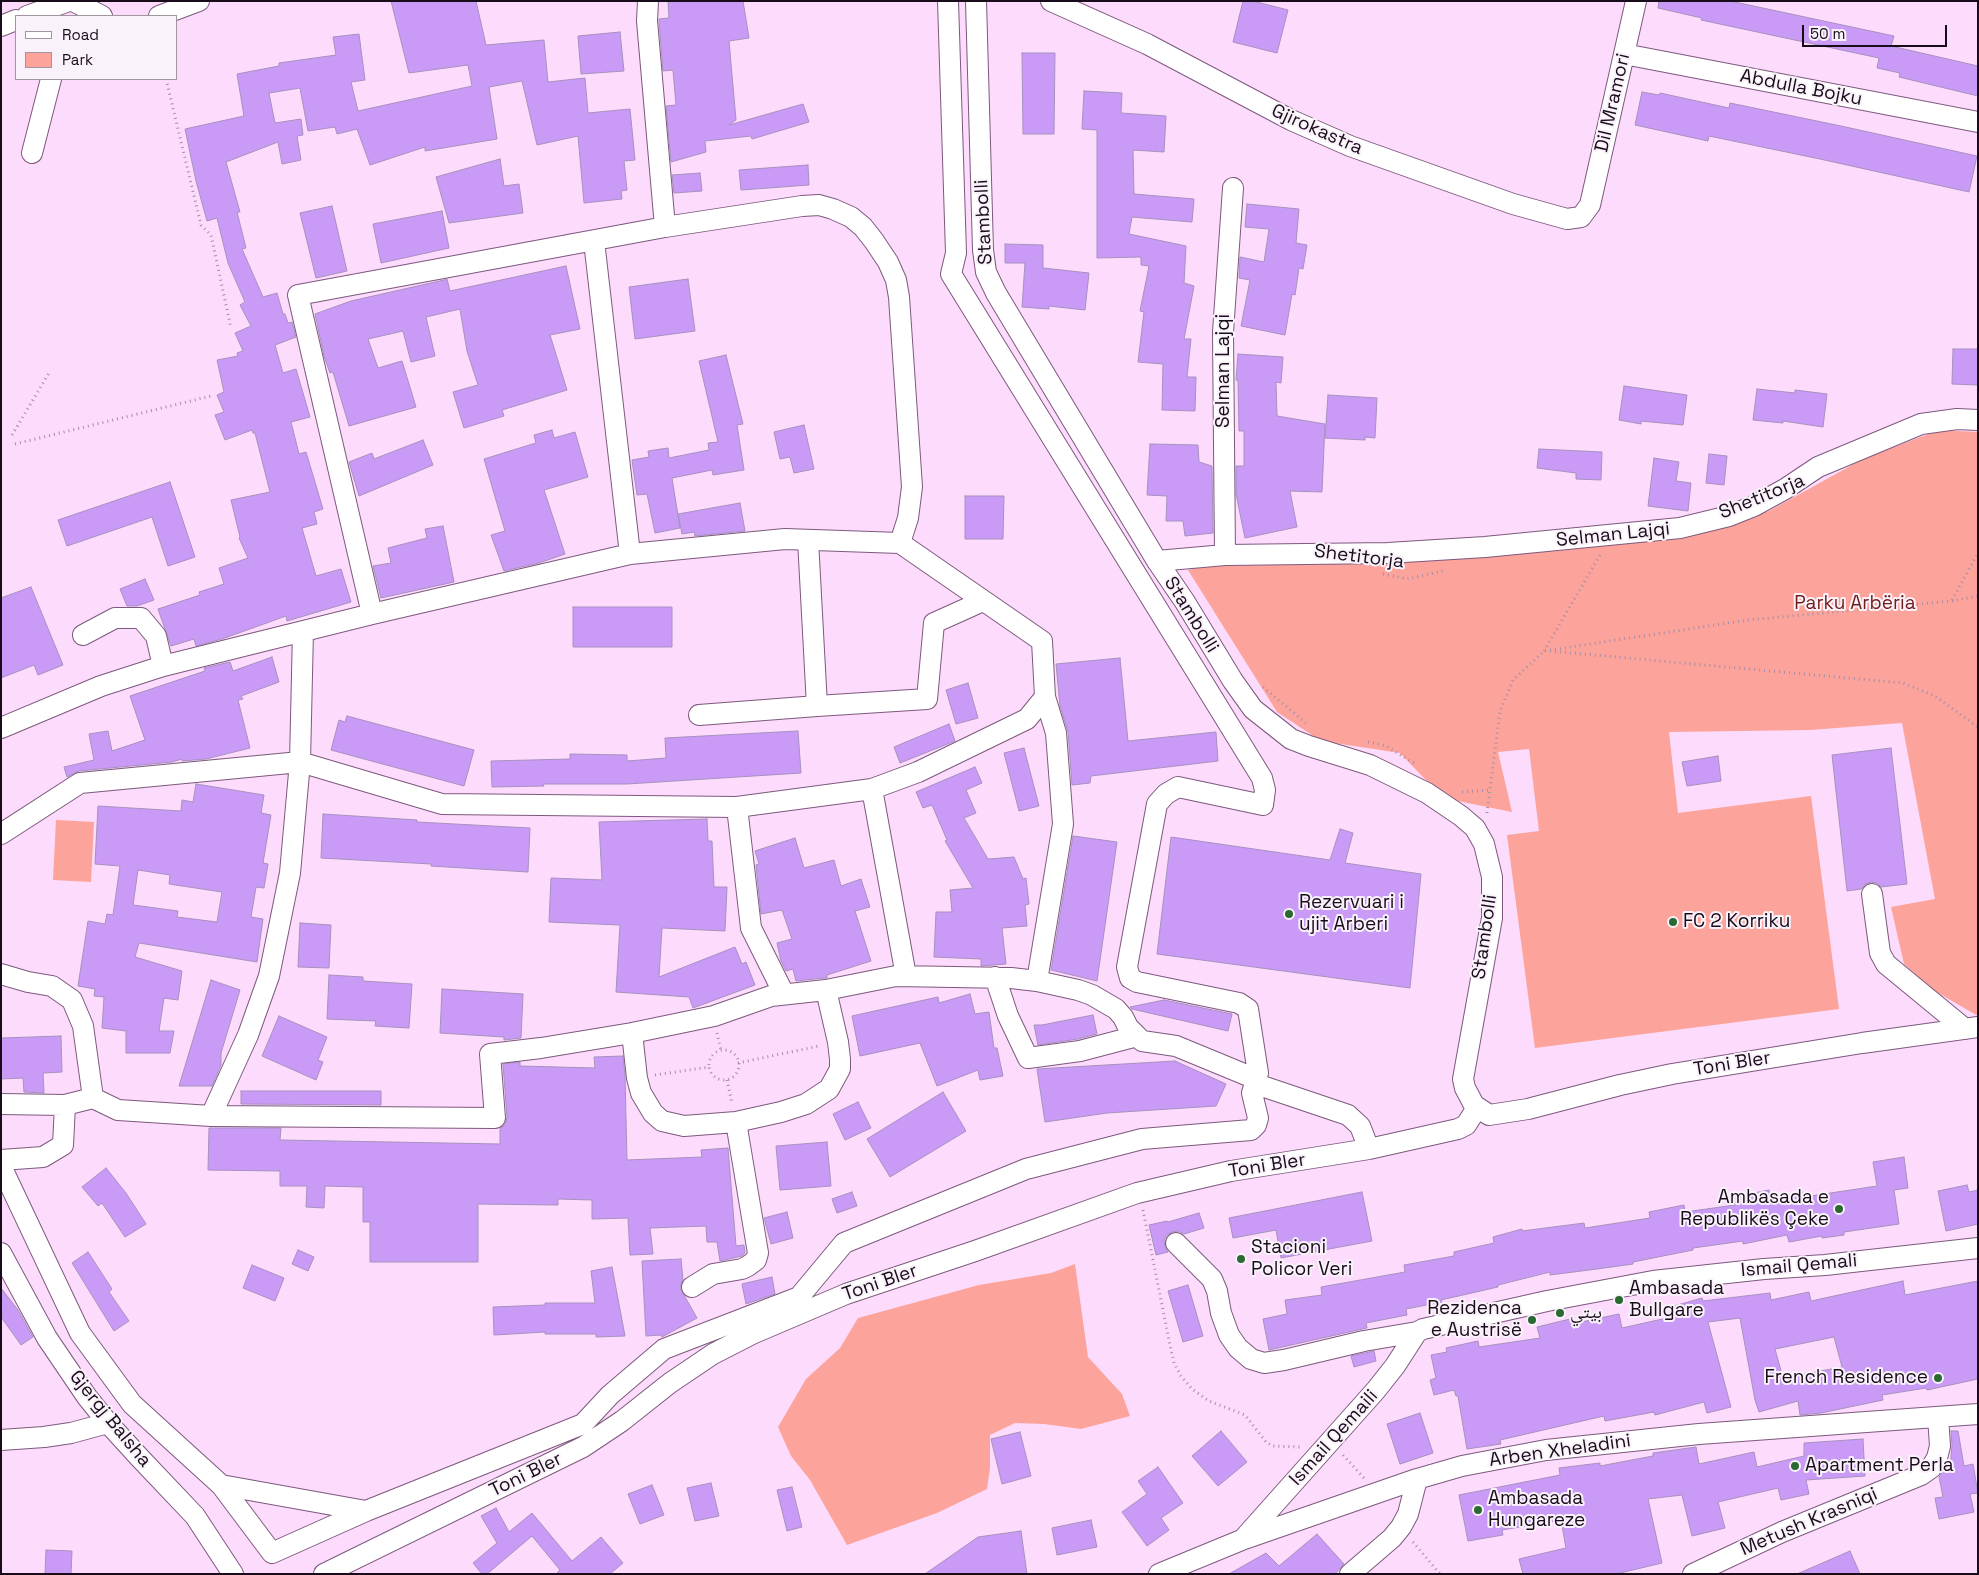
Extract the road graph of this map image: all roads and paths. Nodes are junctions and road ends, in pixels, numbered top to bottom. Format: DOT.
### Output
graph roads {
  1 [pos="71,1"];
  2 [pos="199,1"];
  3 [pos="648,1"];
  4 [pos="948,1"];
  5 [pos="976,1"];
  6 [pos="1051,1"];
  7 [pos="1636,1"];
  8 [pos="30,15"];
  9 [pos="67,15"];
  10 [pos="100,15"];
  11 [pos="162,15"];
  12 [pos="15,20"];
  13 [pos="1,26"];
  14 [pos="1624,54"];
  15 [pos="51,80"];
  16 [pos="166,80"];
  17 [pos="1978,122"];
  18 [pos="32,153"];
  19 [pos="1233,188"];
  20 [pos="1590,205"];
  21 [pos="666,227"];
  22 [pos="594,241"];
  23 [pos="231,328"];
  24 [pos="49,374"];
  25 [pos="211,396"];
  26 [pos="1978,420"];
  27 [pos="12,435"];
  28 [pos="15,444"];
  29 [pos="1611,536"];
  30 [pos="808,540"];
  31 [pos="900,543"];
  32 [pos="1978,553"];
  33 [pos="630,554"];
  34 [pos="1225,555"];
  35 [pos="1157,561"];
  36 [pos="1444,570"];
  37 [pos="1379,573"];
  38 [pos="1978,596"];
  39 [pos="983,601"];
  40 [pos="1952,601"];
  41 [pos="372,614"];
  42 [pos="303,631"];
  43 [pos="83,635"];
  44 [pos="1544,650"];
  45 [pos="163,666"];
  46 [pos="1262,686"];
  47 [pos="1045,697"];
  48 [pos="816,706"];
  49 [pos="699,715"];
  50 [pos="1307,724"];
  51 [pos="1978,727"];
  52 [pos="1,728"];
  53 [pos="1359,740"];
  54 [pos="300,762"];
  55 [pos="1418,765"];
  56 [pos="872,789"];
  57 [pos="1457,789"];
  58 [pos="1489,790"];
  59 [pos="737,807"];
  60 [pos="1,834"];
  61 [pos="1484,844"];
  62 [pos="1872,894"];
  63 [pos="1,974"];
  64 [pos="906,976"];
  65 [pos="995,977"];
  66 [pos="1037,981"];
  67 [pos="826,990"];
  68 [pos="784,994"];
  69 [pos="1971,1028"];
  70 [pos="632,1032"];
  71 [pos="1137,1036"];
  72 [pos="838,1042"];
  73 [pos="738,1063"];
  74 [pos="709,1067"];
  75 [pos="637,1078"];
  76 [pos="1256,1079"];
  77 [pos="727,1080"];
  78 [pos="93,1098"];
  79 [pos="1,1104"];
  80 [pos="64,1105"];
  81 [pos="1483,1112"];
  82 [pos="211,1116"];
  83 [pos="736,1122"];
  84 [pos="1369,1149"];
  85 [pos="1,1160"];
  86 [pos="1,1166"];
  87 [pos="1139,1192"];
  88 [pos="1176,1243"];
  89 [pos="1978,1248"];
  90 [pos="1,1253"];
  91 [pos="692,1287"];
  92 [pos="1417,1332"];
  93 [pos="1978,1414"];
  94 [pos="1938,1417"];
  95 [pos="108,1423"];
  96 [pos="1,1440"];
  97 [pos="1324,1448"];
  98 [pos="1417,1479"];
  99 [pos="221,1485"];
  100 [pos="1378,1493"];
  101 [pos="366,1511"];
  102 [pos="1401,1527"];
  103 [pos="1244,1539"];
  104 [pos="233,1574"];
  105 [pos="324,1574"];
  106 [pos="1160,1574"];
  107 [pos="1350,1574"];
  108 [pos="1440,1574"];
  109 [pos="1693,1574"];
  1 -- 8 [label="street"];
  1 -- 9 [label="street"];
  1 -- 10 [label="street"];
  2 -- 11 [label="street"];
  3 -- 21 [label="street"];
  4 -- 76 [label="street"];
  5 -- 35 [label="street, Stambolli"];
  6 -- 20 [label="street, Gjirokastra"];
  7 -- 14 [label="street, Dil Mramori"];
  12 -- 13 [label="street"];
  14 -- 17 [label="street, Abdulla Bojku"];
  14 -- 20 [label="street, Dil Mramori"];
  15 -- 18 [label="street"];
  16 -- 23 [label="path"];
  19 -- 34 [label="street, Selman Lajqi"];
  21 -- 22 [label="street"];
  21 -- 31 [label="street"];
  22 -- 33 [label="street"];
  22 -- 41 [label="street"];
  24 -- 27 [label="path"];
  25 -- 28 [label="path"];
  26 -- 29 [label="street, Selman Lajqi"];
  29 -- 34 [label="street, Selman Lajqi"];
  29 -- 44 [label="path"];
  30 -- 31 [label="street"];
  30 -- 33 [label="street"];
  30 -- 48 [label="street"];
  31 -- 39 [label="street"];
  32 -- 40 [label="path"];
  33 -- 41 [label="street"];
  34 -- 35 [label="street, Selman Lajqi"];
  35 -- 61 [label="street, Stambolli"];
  36 -- 37 [label="path, Shetitorja"];
  38 -- 40 [label="path"];
  39 -- 47 [label="street"];
  39 -- 48 [label="street"];
  40 -- 44 [label="path"];
  41 -- 42 [label="street"];
  42 -- 45 [label="street"];
  42 -- 54 [label="street"];
  43 -- 45 [label="street"];
  44 -- 51 [label="path"];
  44 -- 58 [label="path"];
  45 -- 52 [label="street"];
  46 -- 50 [label="path"];
  47 -- 56 [label="street"];
  47 -- 66 [label="street"];
  48 -- 49 [label="street"];
  53 -- 55 [label="path"];
  54 -- 59 [label="street"];
  54 -- 60 [label="street"];
  54 -- 82 [label="street"];
  56 -- 59 [label="street"];
  56 -- 64 [label="street"];
  57 -- 58 [label="path"];
  58 -- 61 [label="path"];
  59 -- 68 [label="street"];
  61 -- 81 [label="street, Stambolli"];
  62 -- 69 [label="street"];
  63 -- 78 [label="street"];
  64 -- 65 [label="street"];
  64 -- 67 [label="street"];
  65 -- 66 [label="street"];
  65 -- 71 [label="street"];
  66 -- 71 [label="street"];
  67 -- 68 [label="street"];
  67 -- 72 [label="street"];
  68 -- 70 [label="street"];
  69 -- 81 [label="street, Toni Bler"];
  70 -- 75 [label="street"];
  70 -- 82 [label="street"];
  71 -- 76 [label="street"];
  72 -- 73 [label="path"];
  72 -- 83 [label="street"];
  73 -- 74 [label="path"];
  73 -- 77 [label="path"];
  74 -- 75 [label="path"];
  74 -- 77 [label="path"];
  75 -- 83 [label="street"];
  76 -- 84 [label="street"];
  76 -- 101 [label="street"];
  77 -- 83 [label="path"];
  78 -- 80 [label="street"];
  78 -- 82 [label="street"];
  79 -- 80 [label="street"];
  80 -- 85 [label="street"];
  81 -- 84 [label="street, Toni Bler"];
  83 -- 91 [label="street"];
  84 -- 87 [label="street, Toni Bler"];
  86 -- 99 [label="street"];
  87 -- 97 [label="path"];
  87 -- 105 [label="street, Toni Bler"];
  88 -- 92 [label="street, Ismail Qemali"];
  89 -- 92 [label="street, Ismail Qemali"];
  90 -- 95 [label="street, Gjergj Balsha"];
  92 -- 97 [label="street, Ismail Qemaili"];
  93 -- 94 [label="street, Arben Xheladini"];
  94 -- 98 [label="street, Arben Xheladini"];
  94 -- 109 [label="street, Metush Krasniqi"];
  95 -- 96 [label="street"];
  95 -- 104 [label="street, Gjergj Balsha"];
  97 -- 100 [label="path"];
  97 -- 103 [label="street, Ismail Qemaili"];
  98 -- 100 [label="street, Arben Xheladini"];
  98 -- 102 [label="street"];
  99 -- 101 [label="street"];
  99 -- 101 [label="street"];
  100 -- 103 [label="street, Arben Xheladini"];
  102 -- 107 [label="street"];
  102 -- 108 [label="path"];
  103 -- 106 [label="street, Arben Xheladini"];
}
